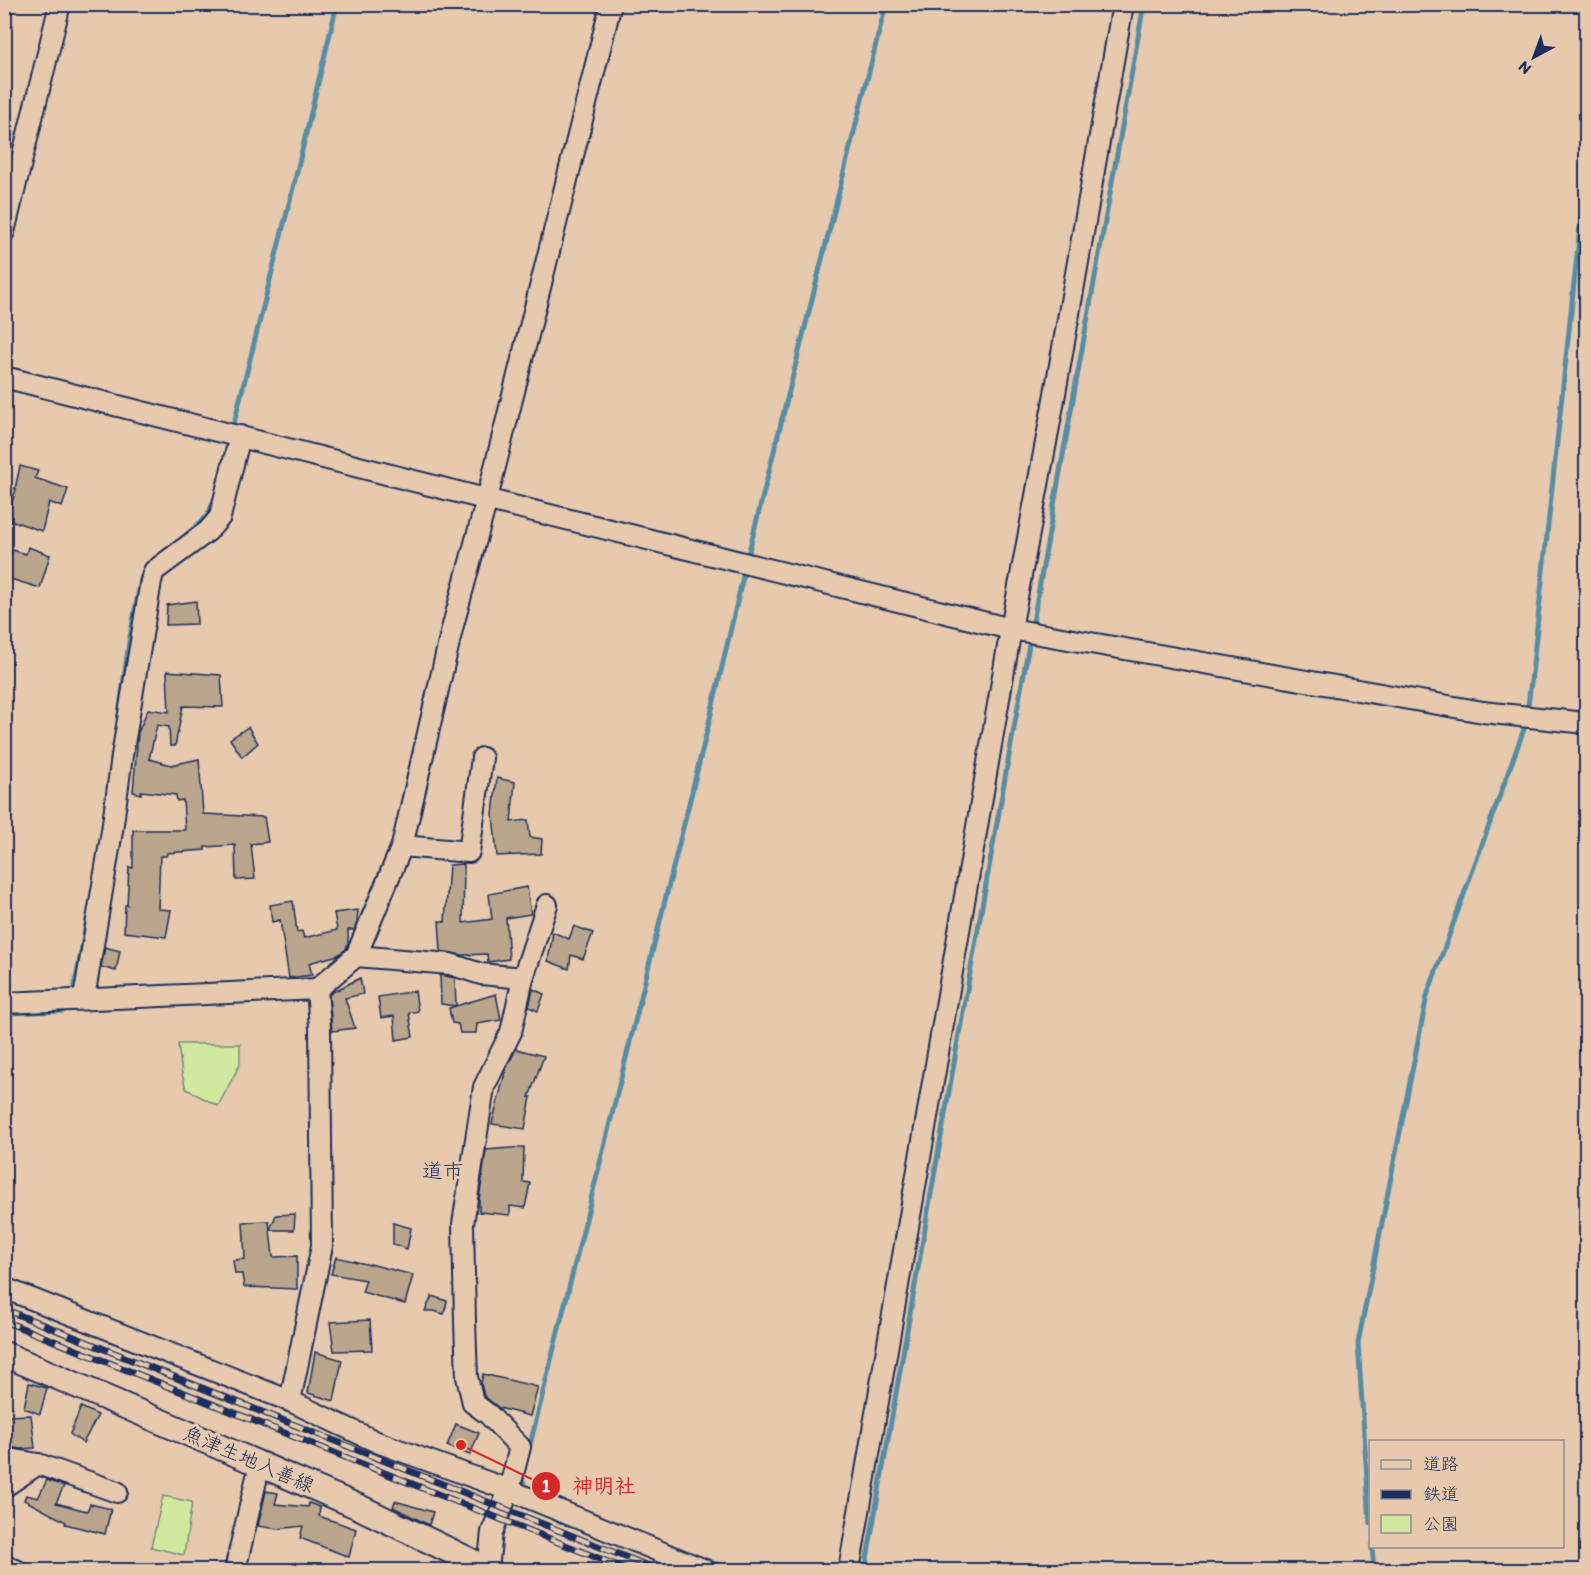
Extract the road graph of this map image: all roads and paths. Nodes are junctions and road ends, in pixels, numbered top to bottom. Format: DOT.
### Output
graph roads {
  1 [pos="60,4"];
  2 [pos="611,4"];
  3 [pos="1123,4"];
  4 [pos="4,232"];
  5 [pos="4,377"];
  6 [pos="240,436"];
  7 [pos="487,499"];
  8 [pos="1011,629"];
  9 [pos="1587,723"];
  10 [pos="482,758"];
  11 [pos="402,846"];
  12 [pos="547,905"];
  13 [pos="356,956"];
  14 [pos="523,978"];
  15 [pos="316,989"];
  16 [pos="84,998"];
  17 [pos="4,1003"];
  18 [pos="4,1288"];
  19 [pos="4,1354"];
  20 [pos="291,1401"];
  21 [pos="4,1458"];
  22 [pos="38,1464"];
  23 [pos="260,1464"];
  24 [pos="4,1487"];
  25 [pos="509,1490"];
  26 [pos="117,1492"];
  27 [pos="4,1566"];
  28 [pos="16,1570"];
  29 [pos="235,1570"];
  30 [pos="489,1570"];
  31 [pos="705,1570"];
  32 [pos="849,1570"];
  1 -- 4 [label="street"];
  2 -- 7 [label="street"];
  3 -- 8 [label="street"];
  5 -- 6 [label="street"];
  6 -- 7 [label="street"];
  6 -- 16 [label="street"];
  7 -- 8 [label="street"];
  7 -- 11 [label="street"];
  8 -- 9 [label="street"];
  8 -- 32 [label="street"];
  10 -- 11 [label="street"];
  11 -- 13 [label="street"];
  12 -- 14 [label="street"];
  13 -- 14 [label="street"];
  13 -- 15 [label="street"];
  14 -- 25 [label="street"];
  15 -- 16 [label="street"];
  15 -- 20 [label="street"];
  16 -- 17 [label="street"];
  18 -- 20 [label="street"];
  19 -- 23 [label="main road, 魚津生地入善線"];
  20 -- 25 [label="street"];
  21 -- 22 [label="street"];
  22 -- 24 [label="street"];
  22 -- 26 [label="street"];
  23 -- 29 [label="street"];
  23 -- 30 [label="main road, 魚津生地入善線"];
  25 -- 30 [label="street"];
  25 -- 31 [label="street"];
  27 -- 28 [label="street"];
}
